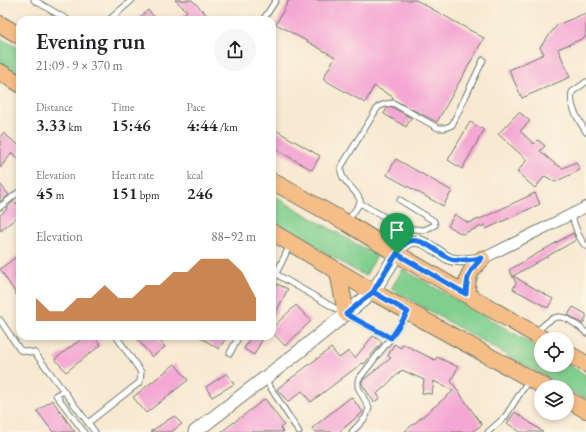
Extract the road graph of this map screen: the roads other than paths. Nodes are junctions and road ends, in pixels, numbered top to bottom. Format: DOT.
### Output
graph roads {
  1 [pos="34,0"];
  2 [pos="132,0"];
  3 [pos="276,0"];
  4 [pos="61,16"];
  5 [pos="114,16"];
  6 [pos="266,16"];
  7 [pos="0,24"];
  8 [pos="16,34"];
  9 [pos="483,60"];
  10 [pos="0,72"];
  11 [pos="16,82"];
  12 [pos="586,82"];
  13 [pos="586,132"];
  14 [pos="276,182"];
  15 [pos="16,194"];
  16 [pos="400,200"];
  17 [pos="360,203"];
  18 [pos="0,207"];
  19 [pos="586,207"];
  20 [pos="571,214"];
  21 [pos="347,223"];
  22 [pos="276,234"];
  23 [pos="291,243"];
  24 [pos="586,246"];
  25 [pos="397,254"];
  26 [pos="482,258"];
  27 [pos="338,272"];
  28 [pos="276,274"];
  29 [pos="373,292"];
  30 [pos="466,294"];
  31 [pos="408,312"];
  32 [pos="346,313"];
  33 [pos="0,320"];
  34 [pos="542,332"];
  35 [pos="534,333"];
  36 [pos="586,333"];
  37 [pos="391,338"];
  38 [pos="119,340"];
  39 [pos="237,340"];
  40 [pos="230,353"];
  41 [pos="574,357"];
  42 [pos="586,364"];
  43 [pos="264,378"];
  44 [pos="530,379"];
  45 [pos="534,381"];
  46 [pos="64,391"];
  47 [pos="574,403"];
  48 [pos="586,410"];
  49 [pos="88,423"];
  50 [pos="84,432"];
  51 [pos="95,432"];
  52 [pos="196,432"];
  53 [pos="299,432"];
  54 [pos="352,432"];
  55 [pos="488,432"];
  1 -- 4 [label="lane"];
  2 -- 5 [label="lane"];
  3 -- 6 [label="lane"];
  7 -- 8 [label="main road"];
  9 -- 17 [label="lane"];
  10 -- 11 [label="main road"];
  12 -- 13 [label="lane"];
  14 -- 21 [label="main road"];
  15 -- 18 [label="lane"];
  16 -- 17 [label="lane"];
  17 -- 21 [label="lane"];
  19 -- 20 [label="street"];
  20 -- 24 [label="lane"];
  20 -- 26 [label="street"];
  21 -- 25 [label="main road"];
  22 -- 23 [label="main road"];
  23 -- 27 [label="main road"];
  23 -- 28 [label="lane"];
  25 -- 26 [label="street"];
  25 -- 29 [label="street"];
  25 -- 30 [label="main road"];
  26 -- 30 [label="main road"];
  27 -- 29 [label="main road"];
  27 -- 32 [label="main road"];
  28 -- 32 [label="lane"];
  29 -- 31 [label="main road"];
  29 -- 32 [label="street"];
  30 -- 35 [label="main road"];
  31 -- 37 [label="lane"];
  31 -- 44 [label="main road"];
  32 -- 37 [label="lane"];
  32 -- 43 [label="street"];
  33 -- 46 [label="lane"];
  34 -- 36 [label="lane"];
  37 -- 54 [label="lane"];
  38 -- 49 [label="lane"];
  39 -- 40 [label="lane"];
  41 -- 42 [label="main road"];
  43 -- 52 [label="street"];
  43 -- 53 [label="lane"];
  44 -- 45 [label="main road"];
  44 -- 55 [label="lane"];
  46 -- 49 [label="lane"];
  46 -- 50 [label="lane"];
  47 -- 48 [label="main road"];
  49 -- 51 [label="lane"];
}
